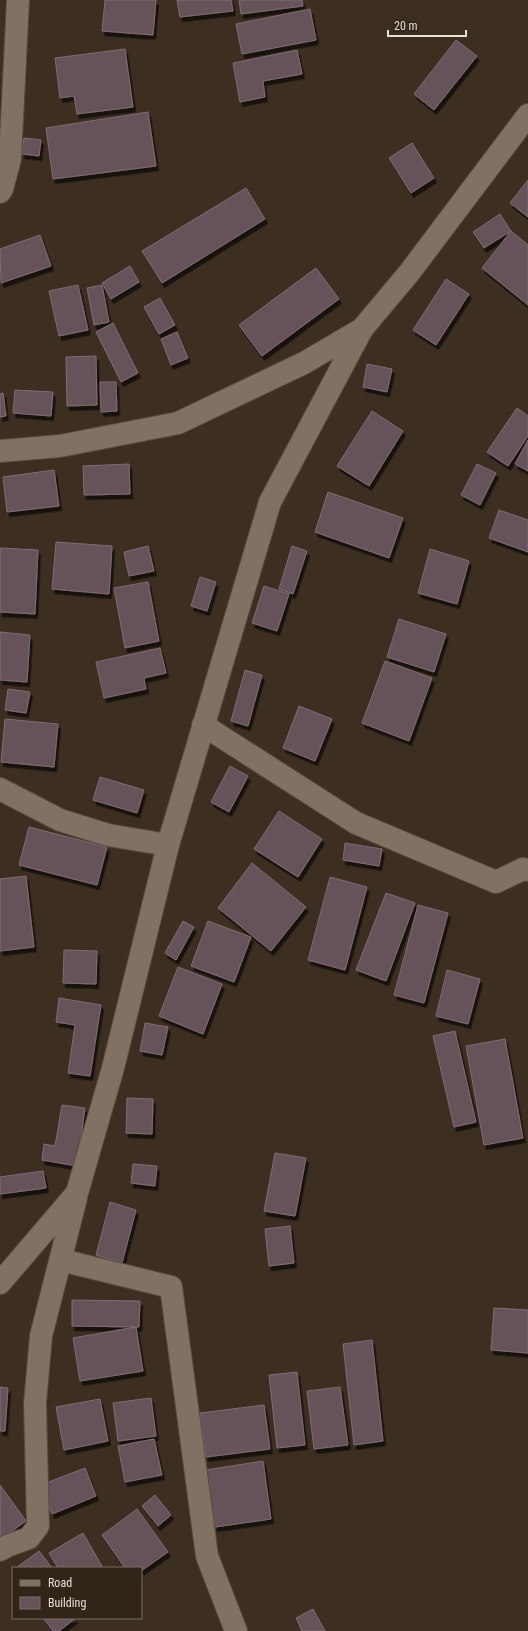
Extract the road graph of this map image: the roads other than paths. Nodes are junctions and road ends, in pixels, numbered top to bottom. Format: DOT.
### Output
graph roads {
  1 [pos="18,0"];
  2 [pos="528,116"];
  3 [pos="0,192"];
  4 [pos="362,329"];
  5 [pos="0,451"];
  6 [pos="203,725"];
  7 [pos="0,789"];
  8 [pos="168,845"];
  9 [pos="528,870"];
  10 [pos="77,1193"];
  11 [pos="61,1260"];
  12 [pos="0,1283"];
  13 [pos="0,1550"];
  14 [pos="236,1631"];
  1 -- 3 [label="street"];
  2 -- 4 [label="street"];
  4 -- 5 [label="street"];
  4 -- 6 [label="street"];
  6 -- 8 [label="street"];
  6 -- 9 [label="street"];
  7 -- 8 [label="street"];
  8 -- 10 [label="street"];
  10 -- 11 [label="street"];
  10 -- 12 [label="street"];
  11 -- 13 [label="street"];
  11 -- 14 [label="street"];
}
